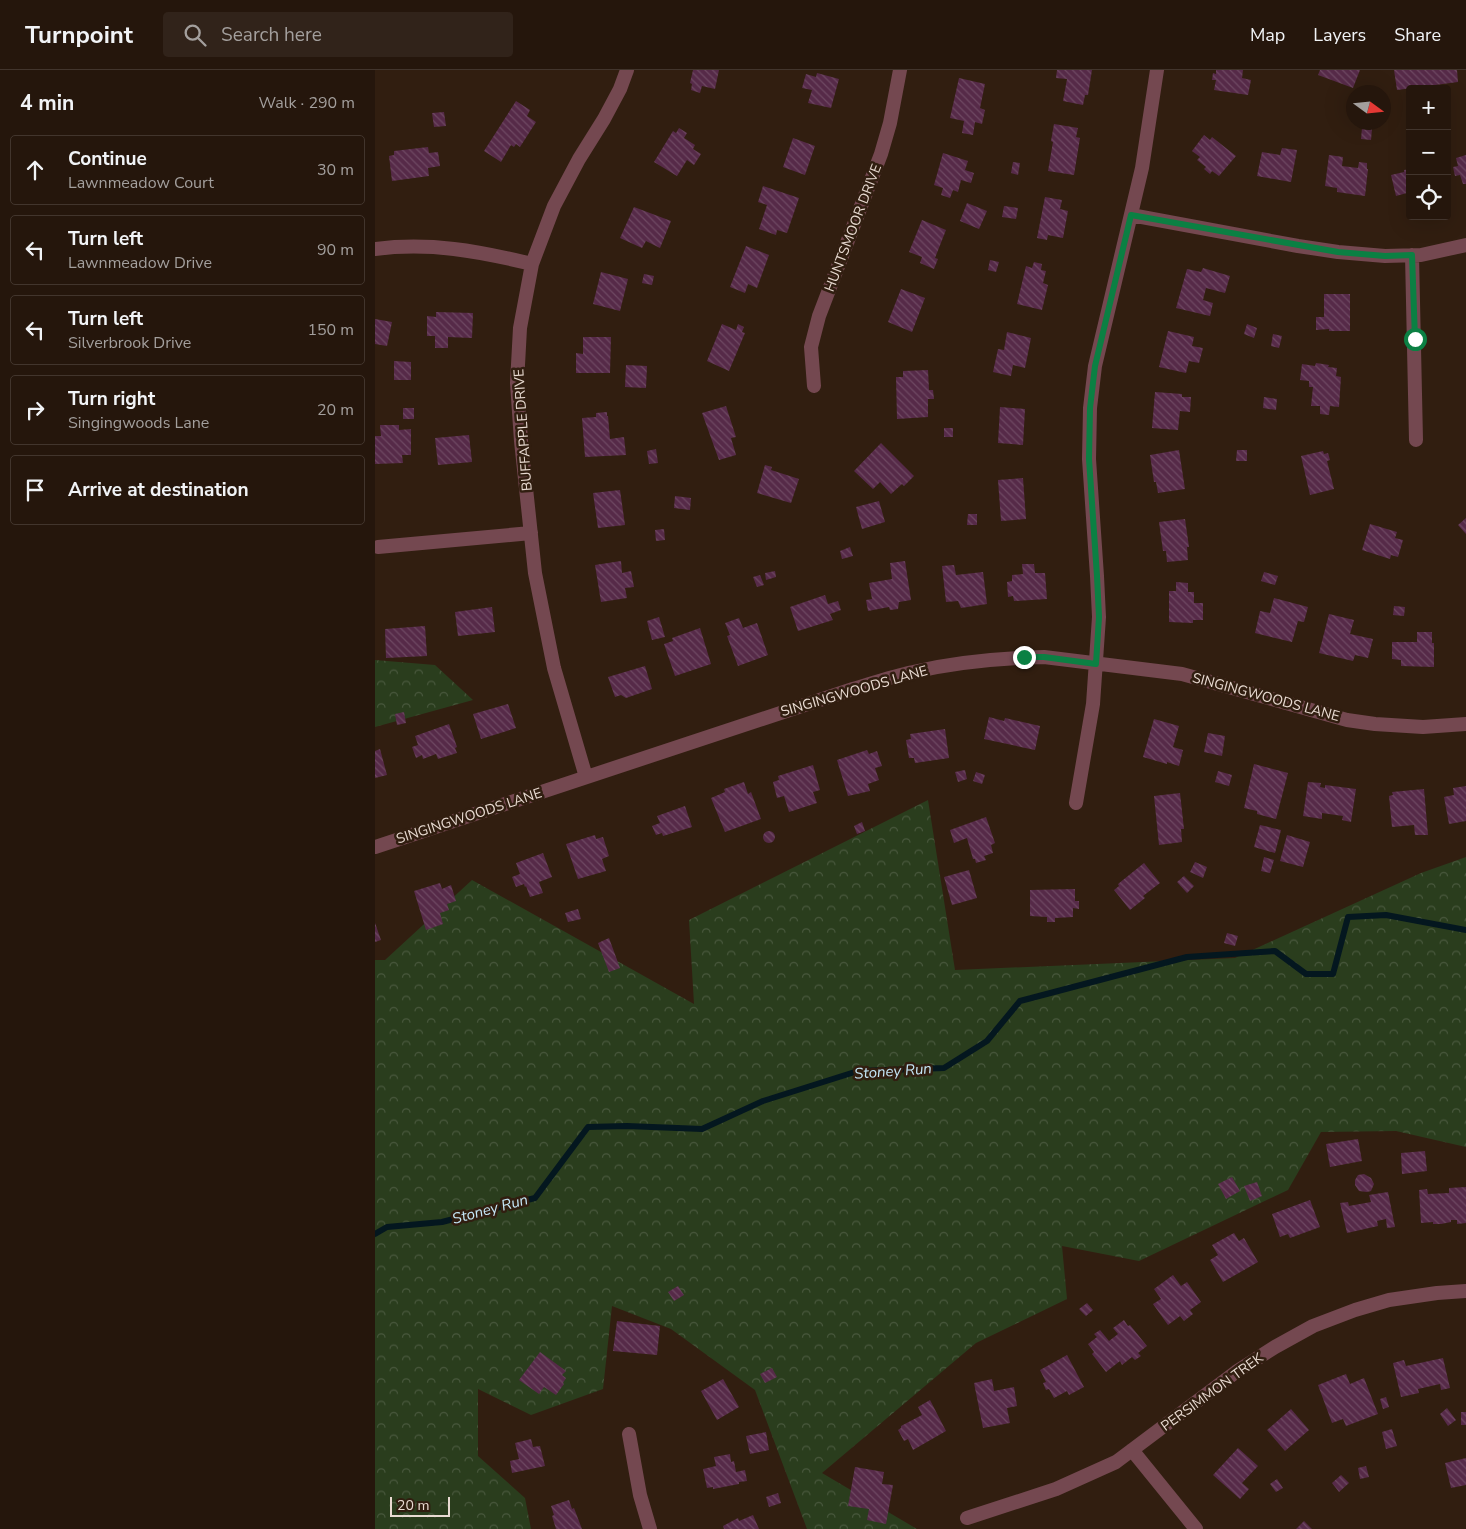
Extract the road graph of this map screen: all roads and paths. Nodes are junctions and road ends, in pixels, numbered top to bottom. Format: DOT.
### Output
graph roads {
  1 [pos="627,70"];
  2 [pos="900,70"];
  3 [pos="1157,70"];
  4 [pos="1131,215"];
  5 [pos="1466,245"];
  6 [pos="375,249"];
  7 [pos="1412,255"];
  8 [pos="532,264"];
  9 [pos="814,386"];
  10 [pos="1416,440"];
  11 [pos="531,533"];
  12 [pos="378,547"];
  13 [pos="1096,664"];
  14 [pos="1466,724"];
  15 [pos="586,777"];
  16 [pos="1076,803"];
  17 [pos="375,847"];
  18 [pos="1466,1290"];
  19 [pos="629,1434"];
  20 [pos="1132,1450"];
  21 [pos="967,1518"];
  22 [pos="650,1529"];
  23 [pos="1196,1529"];
  1 -- 8 [label="street, BUFFAPPLE DRIVE"];
  2 -- 9 [label="street, HUNTSMOOR DRIVE"];
  3 -- 4 [label="street"];
  4 -- 7 [label="street"];
  4 -- 13 [label="street"];
  5 -- 7 [label="street"];
  6 -- 8 [label="street"];
  7 -- 10 [label="street"];
  8 -- 11 [label="street, BUFFAPPLE DRIVE"];
  11 -- 12 [label="street"];
  11 -- 15 [label="street, BUFFAPPLE DRIVE"];
  13 -- 14 [label="street, SINGINGWOODS LANE"];
  13 -- 15 [label="street, SINGINGWOODS LANE"];
  13 -- 16 [label="street"];
  15 -- 17 [label="street, SINGINGWOODS LANE"];
  18 -- 20 [label="street, PERSIMMON TREK"];
  19 -- 22 [label="street"];
  20 -- 21 [label="street, PERSIMMON TREK"];
  20 -- 23 [label="street"];
}
